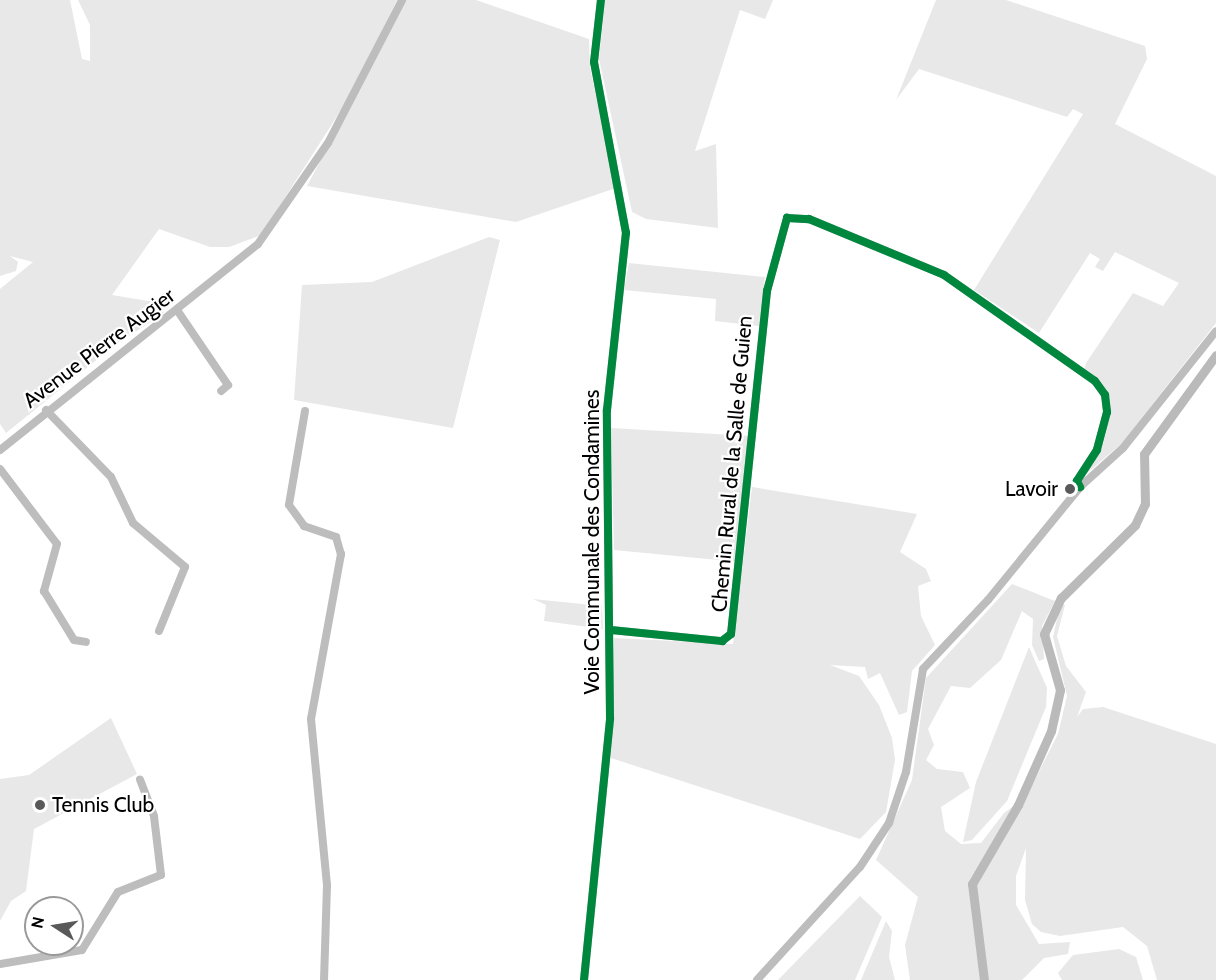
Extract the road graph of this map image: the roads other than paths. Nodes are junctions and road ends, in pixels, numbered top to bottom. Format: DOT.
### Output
graph roads {
  1 [pos="402,0"];
  2 [pos="601,0"];
  3 [pos="177,310"];
  4 [pos="1216,331"];
  5 [pos="221,391"];
  6 [pos="46,410"];
  7 [pos="305,411"];
  8 [pos="0,450"];
  9 [pos="0,469"];
  10 [pos="1080,487"];
  11 [pos="611,630"];
  12 [pos="159,631"];
  13 [pos="86,642"];
  14 [pos="140,780"];
  15 [pos="0,964"];
  16 [pos="324,980"];
  17 [pos="584,980"];
  18 [pos="757,980"];
  1 -- 3 [label="street, Avenue Pierre Augier"];
  2 -- 11 [label="street, Voie Communale des Condamines"];
  3 -- 5 [label="street"];
  3 -- 6 [label="street, Avenue Pierre Augier"];
  4 -- 10 [label="street"];
  6 -- 8 [label="street, Avenue Pierre Augier"];
  6 -- 12 [label="street"];
  7 -- 16 [label="street"];
  9 -- 13 [label="street"];
  10 -- 11 [label="street, Chemin Rural de la Salle de Guien"];
  10 -- 18 [label="street"];
  11 -- 17 [label="street, Voie Communale des Condamines"];
  14 -- 15 [label="street"];
}
